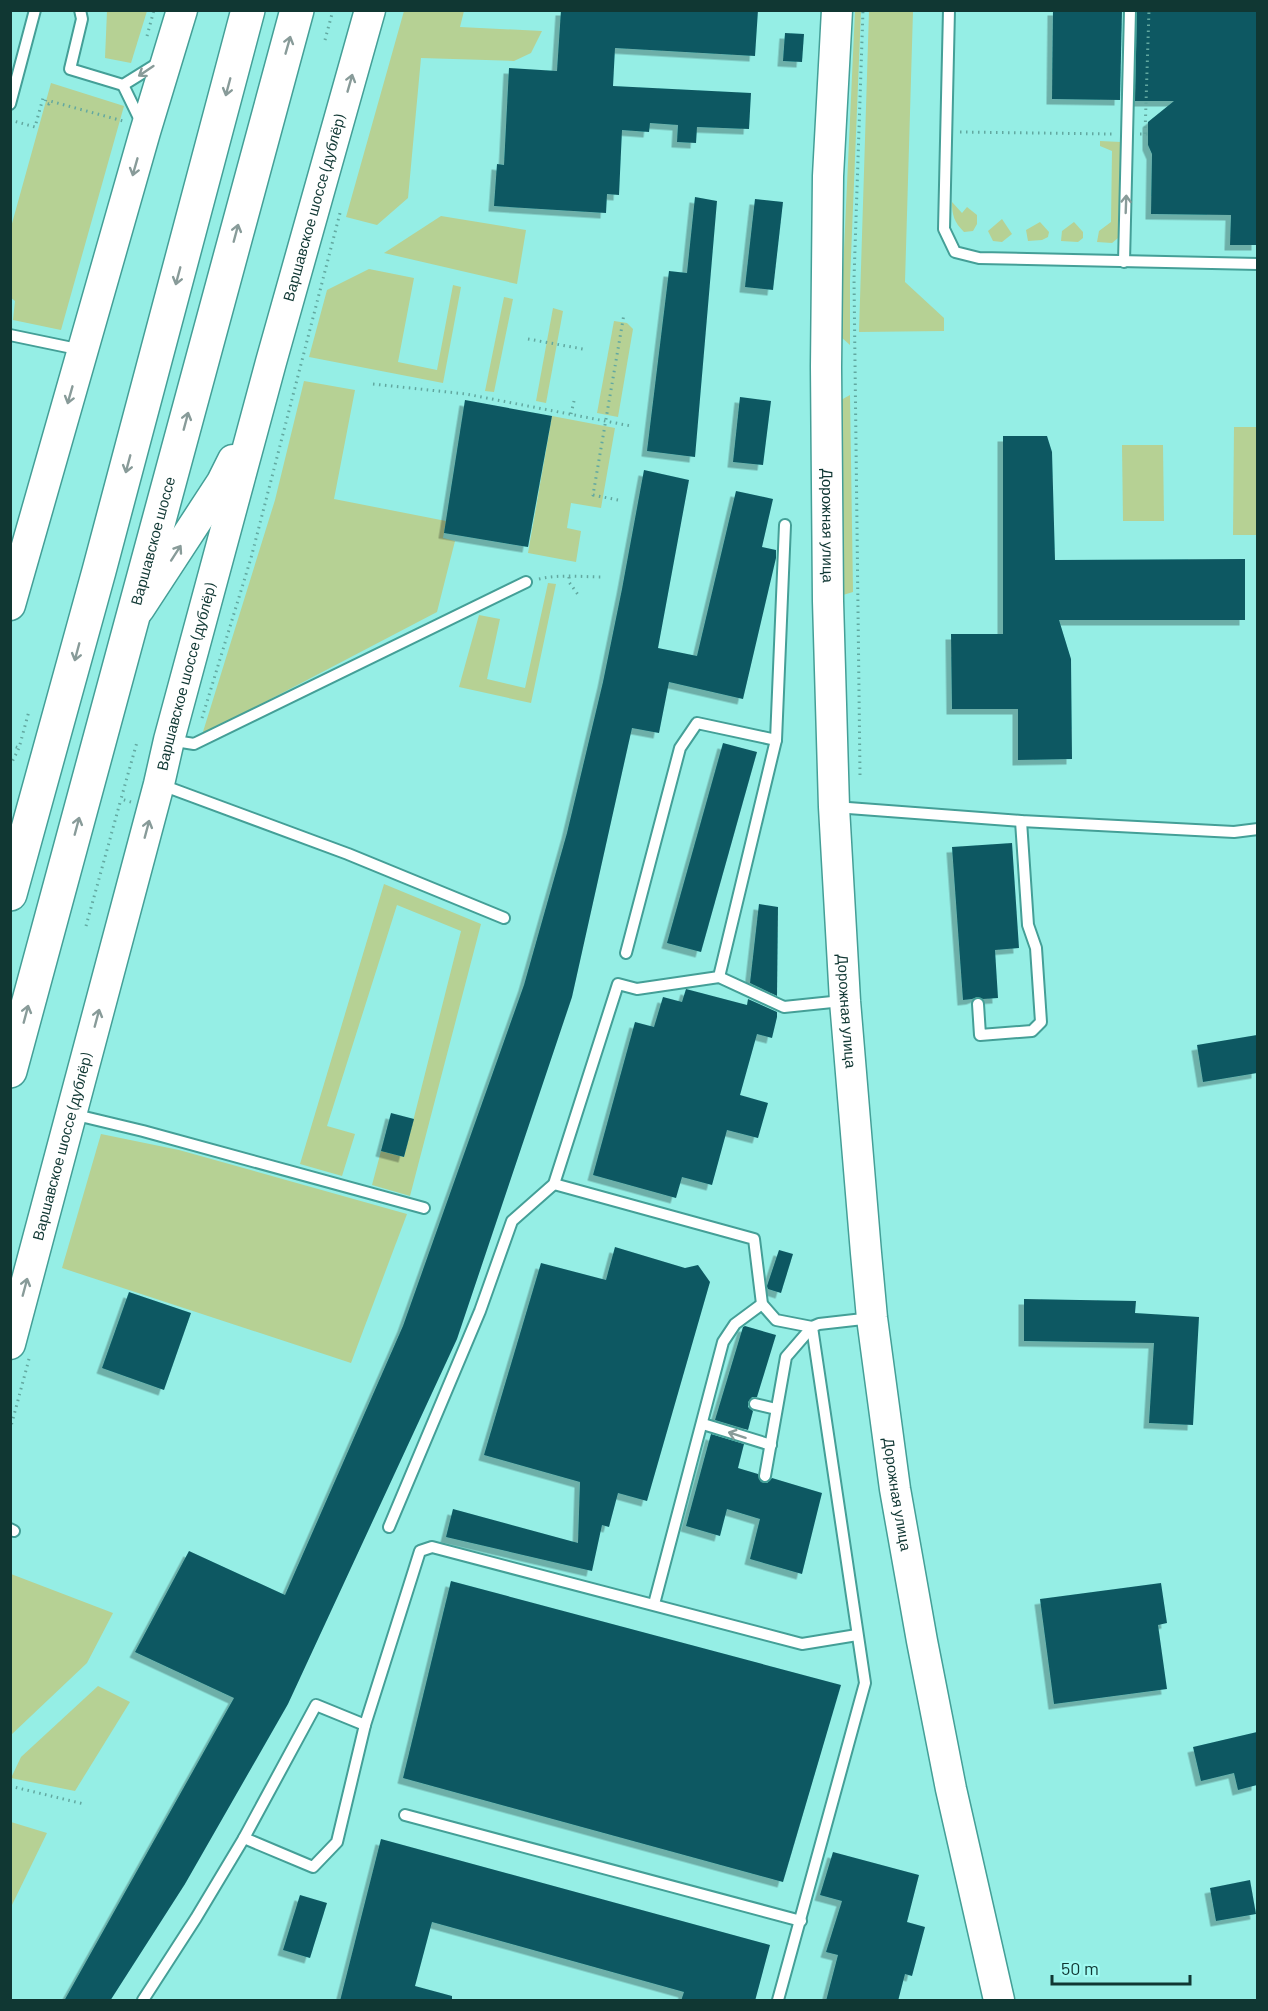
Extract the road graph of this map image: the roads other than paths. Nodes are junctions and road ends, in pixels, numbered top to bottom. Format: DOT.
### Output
graph roads {
  1 [pos="35,10"];
  2 [pos="80,10"];
  3 [pos="182,10"];
  4 [pos="239,10"];
  5 [pos="248,10"];
  6 [pos="297,10"];
  7 [pos="370,10"];
  8 [pos="837,10"];
  9 [pos="948,10"];
  10 [pos="1130,10"];
  11 [pos="237,52"];
  12 [pos="168,57"];
  13 [pos="123,85"];
  14 [pos="10,104"];
  15 [pos="134,127"];
  16 [pos="1124,262"];
  17 [pos="1257,264"];
  18 [pos="10,335"];
  19 [pos="82,350"];
  20 [pos="271,362"];
  21 [pos="785,525"];
  22 [pos="526,582"];
  23 [pos="10,604"];
  24 [pos="132,620"];
  25 [pos="776,740"];
  26 [pos="181,742"];
  27 [pos="159,784"];
  28 [pos="834,807"];
  29 [pos="1021,821"];
  30 [pos="1257,829"];
  31 [pos="10,894"];
  32 [pos="504,918"];
  33 [pos="626,953"];
  34 [pos="719,977"];
  35 [pos="845,1001"];
  36 [pos="978,1004"];
  37 [pos="10,1071"];
  38 [pos="71,1114"];
  39 [pos="554,1184"];
  40 [pos="424,1208"];
  41 [pos="762,1304"];
  42 [pos="872,1318"];
  43 [pos="812,1327"];
  44 [pos="21,1346"];
  45 [pos="755,1404"];
  46 [pos="776,1409"];
  47 [pos="703,1424"];
  48 [pos="771,1445"];
  49 [pos="765,1476"];
  50 [pos="389,1527"];
  51 [pos="654,1604"];
  52 [pos="857,1635"];
  53 [pos="366,1725"];
  54 [pos="405,1815"];
  55 [pos="244,1838"];
  56 [pos="801,1921"];
  57 [pos="143,2001"];
  58 [pos="778,2001"];
  59 [pos="999,2001"];
  1 -- 14 [label="lane"];
  2 -- 13 [label="lane"];
  3 -- 12 [label="main road"];
  4 -- 11 [label="main road"];
  5 -- 11 [label="main road"];
  24 -- 6 [label="main road, Варшавское шоссе, one-way"];
  20 -- 7 [label="main road, Варшавское шоссе (дублёр), one-way"];
  8 -- 28 [label="main road, Дорожная улица"];
  9 -- 16 [label="lane"];
  16 -- 10 [label="lane, one-way"];
  11 -- 31 [label="main road, one-way"];
  12 -- 13 [label="lane, one-way"];
  12 -- 15 [label="main road"];
  13 -- 15 [label="lane"];
  15 -- 19 [label="main road, one-way"];
  16 -- 17 [label="lane"];
  18 -- 19 [label="lane"];
  19 -- 23 [label="main road, one-way"];
  24 -- 20 [label="main road, one-way"];
  20 -- 26 [label="main road, Варшавское шоссе (дублёр)"];
  21 -- 25 [label="lane"];
  22 -- 26 [label="lane"];
  37 -- 24 [label="main road, Варшавское шоссе, one-way"];
  25 -- 33 [label="lane"];
  25 -- 34 [label="lane"];
  26 -- 27 [label="main road, Варшавское шоссе (дублёр)"];
  27 -- 32 [label="lane"];
  38 -- 27 [label="main road, Варшавское шоссе (дублёр), one-way"];
  28 -- 29 [label="lane"];
  28 -- 35 [label="main road, Дорожная улица"];
  29 -- 30 [label="lane"];
  29 -- 36 [label="lane"];
  34 -- 35 [label="lane"];
  34 -- 39 [label="lane"];
  35 -- 42 [label="main road, Дорожная улица"];
  38 -- 40 [label="lane"];
  44 -- 38 [label="main road, Варшавское шоссе (дублёр), one-way"];
  39 -- 41 [label="lane"];
  39 -- 50 [label="lane"];
  41 -- 43 [label="lane"];
  41 -- 47 [label="lane"];
  42 -- 43 [label="lane"];
  42 -- 59 [label="main road, Дорожная улица"];
  43 -- 46 [label="lane"];
  43 -- 52 [label="lane"];
  45 -- 46 [label="lane"];
  46 -- 48 [label="lane"];
  48 -- 47 [label="lane, one-way"];
  47 -- 51 [label="lane"];
  48 -- 49 [label="lane"];
  51 -- 52 [label="lane"];
  51 -- 53 [label="lane"];
  52 -- 56 [label="lane"];
  53 -- 55 [label="lane"];
  53 -- 55 [label="lane"];
  54 -- 56 [label="lane"];
  55 -- 57 [label="lane"];
  56 -- 58 [label="lane"];
}
